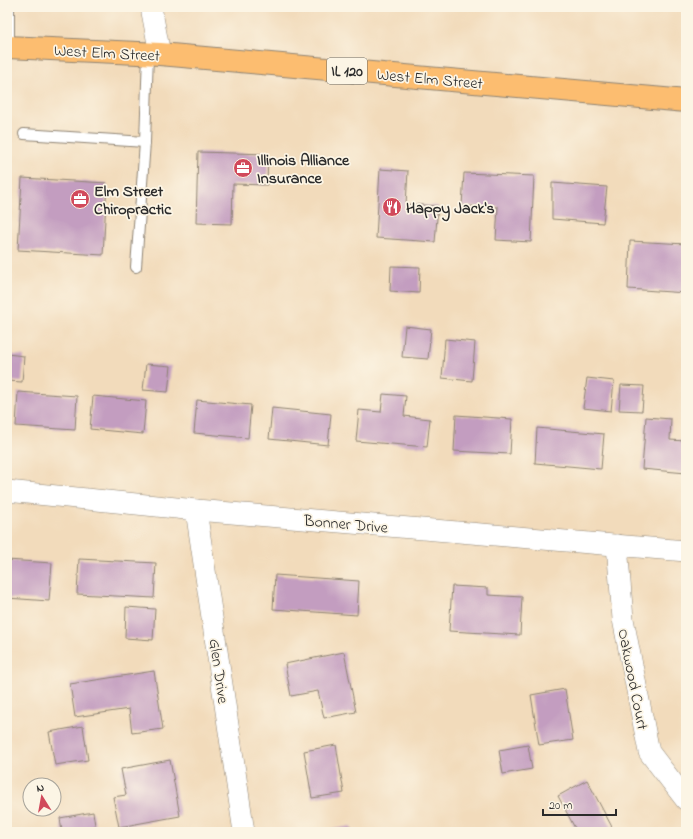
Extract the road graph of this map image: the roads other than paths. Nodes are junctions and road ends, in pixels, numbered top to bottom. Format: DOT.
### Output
graph roads {
  1 [pos="9,7"];
  2 [pos="151,7"];
  3 [pos="8,47"];
  4 [pos="154,54"];
  5 [pos="686,101"];
  6 [pos="24,134"];
  7 [pos="145,142"];
  8 [pos="136,267"];
  9 [pos="7,491"];
  10 [pos="196,510"];
  11 [pos="617,545"];
  12 [pos="686,551"];
  13 [pos="686,800"];
  14 [pos="244,832"];
  1 -- 3 [label="lane"];
  2 -- 4 [label="street"];
  3 -- 4 [label="main road, West Elm Street / IL 120"];
  4 -- 5 [label="main road, West Elm Street / IL 120"];
  4 -- 7 [label="lane"];
  6 -- 7 [label="lane"];
  7 -- 8 [label="lane"];
  9 -- 10 [label="street, Bonner Drive"];
  10 -- 11 [label="street, Bonner Drive"];
  10 -- 14 [label="street, Glen Drive"];
  11 -- 12 [label="street, Bonner Drive"];
  11 -- 13 [label="street, Oakwood Court"];
}
